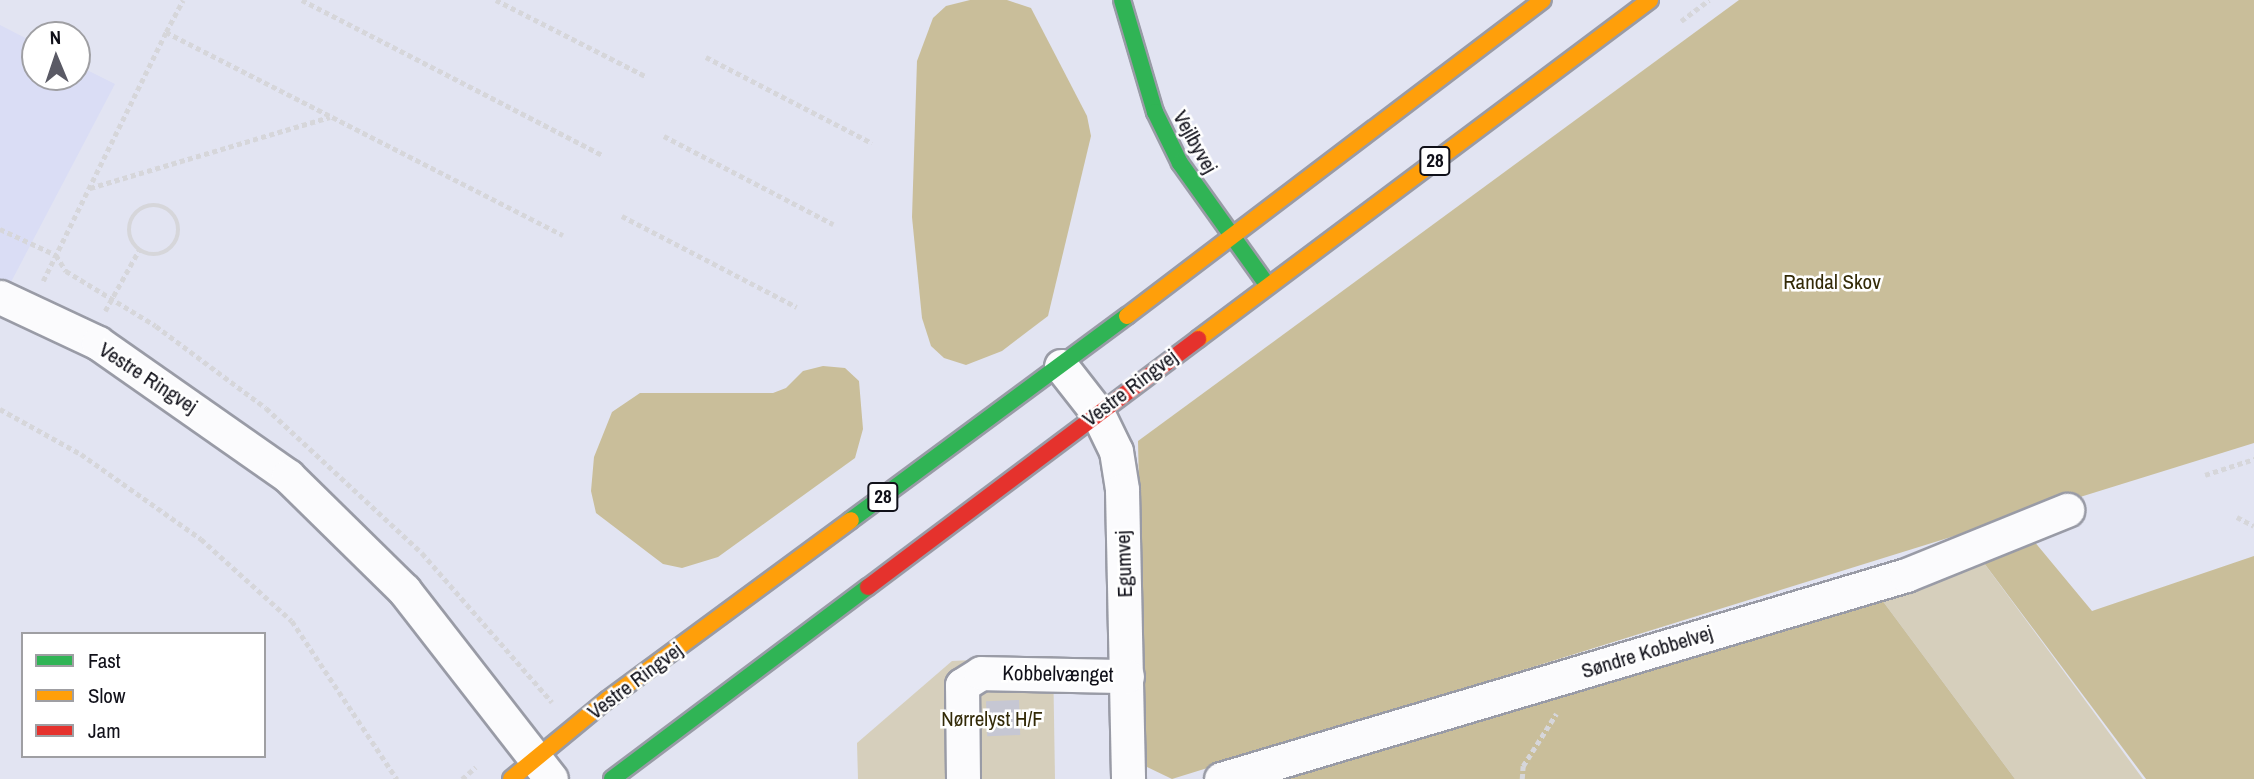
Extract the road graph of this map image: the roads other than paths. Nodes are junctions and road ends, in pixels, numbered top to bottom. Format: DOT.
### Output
graph roads {
  1 [pos="1122,0"];
  2 [pos="1543,0"];
  3 [pos="1650,0"];
  4 [pos="1230,235"];
  5 [pos="1268,286"];
  6 [pos="14,304"];
  7 [pos="1061,366"];
  8 [pos="1097,412"];
  9 [pos="2067,510"];
  10 [pos="1127,676"];
  11 [pos="532,772"];
  12 [pos="612,779"];
  13 [pos="964,779"];
  14 [pos="1128,779"];
  15 [pos="1221,779"];
  1 -- 4 [label="main road, Vejlbyvej"];
  2 -- 4 [label="main road, Vestre Ringvej / 28"];
  3 -- 5 [label="main road, Vestre Ringvej / 28"];
  4 -- 5 [label="main road, Vejlbyvej"];
  4 -- 7 [label="main road, Vestre Ringvej / 28"];
  5 -- 8 [label="main road, Vestre Ringvej / 28"];
  6 -- 11 [label="street, Vestre Ringvej"];
  7 -- 8 [label="street, Egumvej"];
  7 -- 11 [label="main road, Vestre Ringvej / 28"];
  8 -- 10 [label="street, Egumvej"];
  8 -- 12 [label="main road, Vestre Ringvej / 28"];
  9 -- 15 [label="street, Søndre Kobbelvej"];
  10 -- 13 [label="street, Kobbelvænget"];
  10 -- 14 [label="street, Egumvej"];
}
